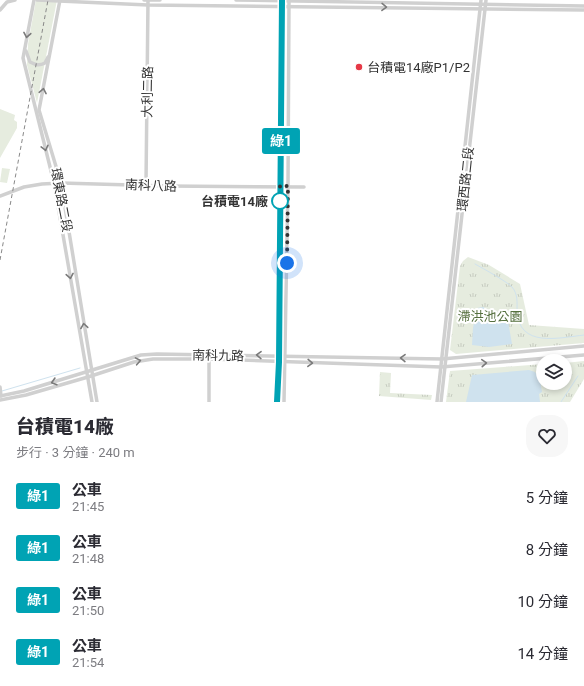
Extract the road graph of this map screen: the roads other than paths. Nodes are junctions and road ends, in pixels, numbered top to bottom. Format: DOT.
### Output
graph roads {
  1 [pos="15,0"];
  2 [pos="35,0"];
  3 [pos="144,0"];
  4 [pos="160,0"];
  5 [pos="236,0"];
  6 [pos="60,1"];
  7 [pos="148,2"];
  8 [pos="282,2"];
  9 [pos="289,2"];
  10 [pos="485,2"];
  11 [pos="480,4"];
  12 [pos="584,6"];
  13 [pos="485,8"];
  14 [pos="0,10"];
  15 [pos="584,10"];
  16 [pos="25,48"];
  17 [pos="51,52"];
  18 [pos="54,183"];
  19 [pos="61,183"];
  20 [pos="146,184"];
  21 [pos="280,186"];
  22 [pos="288,186"];
  23 [pos="304,187"];
  24 [pos="0,196"];
  25 [pos="584,346"];
  26 [pos="584,355"];
  27 [pos="278,356"];
  28 [pos="285,356"];
  29 [pos="209,357"];
  30 [pos="444,359"];
  31 [pos="279,362"];
  32 [pos="285,362"];
  33 [pos="441,366"];
  34 [pos="445,366"];
  35 [pos="91,367"];
  36 [pos="86,369"];
  37 [pos="90,376"];
  38 [pos="0,387"];
  39 [pos="1,395"];
  40 [pos="92,402"];
  41 [pos="97,402"];
  42 [pos="209,402"];
  43 [pos="277,402"];
  44 [pos="284,402"];
  45 [pos="437,402"];
  46 [pos="442,402"];
  1 -- 14 [label="street"];
  2 -- 6 [label="street"];
  2 -- 16 [label="street, 環東路二段, one-way"];
  3 -- 7 [label="street"];
  4 -- 7 [label="street"];
  5 -- 8 [label="street"];
  6 -- 7 [label="street"];
  6 -- 17 [label="street, 環東路二段"];
  7 -- 8 [label="street"];
  7 -- 20 [label="street, 大利二路"];
  8 -- 9 [label="street"];
  8 -- 21 [label="street"];
  9 -- 11 [label="street"];
  9 -- 22 [label="street"];
  10 -- 11 [label="street"];
  10 -- 12 [label="street"];
  10 -- 13 [label="street, 環西路二段"];
  11 -- 13 [label="street"];
  11 -- 30 [label="street, 環西路二段"];
  13 -- 15 [label="street"];
  13 -- 30 [label="street, 環西路二段"];
  16 -- 17 [label="street"];
  16 -- 18 [label="street, 環東路二段, one-way"];
  19 -- 17 [label="street, 環東路二段, one-way"];
  18 -- 19 [label="street, 南科八路"];
  18 -- 24 [label="street, 南科八路"];
  18 -- 36 [label="street, 環東路二段, one-way"];
  19 -- 20 [label="street, 南科八路"];
  35 -- 19 [label="street, 環東路二段, one-way"];
  20 -- 21 [label="street, 南科八路"];
  21 -- 22 [label="street, 南科八路"];
  21 -- 27 [label="street"];
  22 -- 23 [label="street, 南科八路"];
  22 -- 28 [label="street"];
  25 -- 30 [label="street, 南科九路"];
  34 -- 26 [label="street, one-way"];
  27 -- 28 [label="street, 南科九路"];
  27 -- 29 [label="street, 南科九路, one-way"];
  27 -- 31 [label="street"];
  30 -- 28 [label="street, 南科九路, one-way"];
  28 -- 32 [label="street"];
  29 -- 31 [label="street, 南科九路"];
  29 -- 35 [label="street, 南科九路"];
  37 -- 29 [label="street, 南科九路, one-way"];
  29 -- 42 [label="street"];
  30 -- 33 [label="street"];
  30 -- 34 [label="street"];
  31 -- 32 [label="street, 南科九路"];
  31 -- 43 [label="street"];
  32 -- 33 [label="street, 南科九路, one-way"];
  32 -- 44 [label="street"];
  33 -- 34 [label="street, 南科九路"];
  33 -- 45 [label="street"];
  34 -- 46 [label="street"];
  35 -- 36 [label="street, 南科九路"];
  35 -- 37 [label="street, 環東路二段"];
  36 -- 37 [label="street, 環東路二段"];
  36 -- 39 [label="street, 南科九路, one-way"];
  37 -- 39 [label="street, 南科九路"];
  37 -- 40 [label="street, 環東路二段"];
  37 -- 41 [label="street, 環東路二段"];
  38 -- 39 [label="street"];
}
